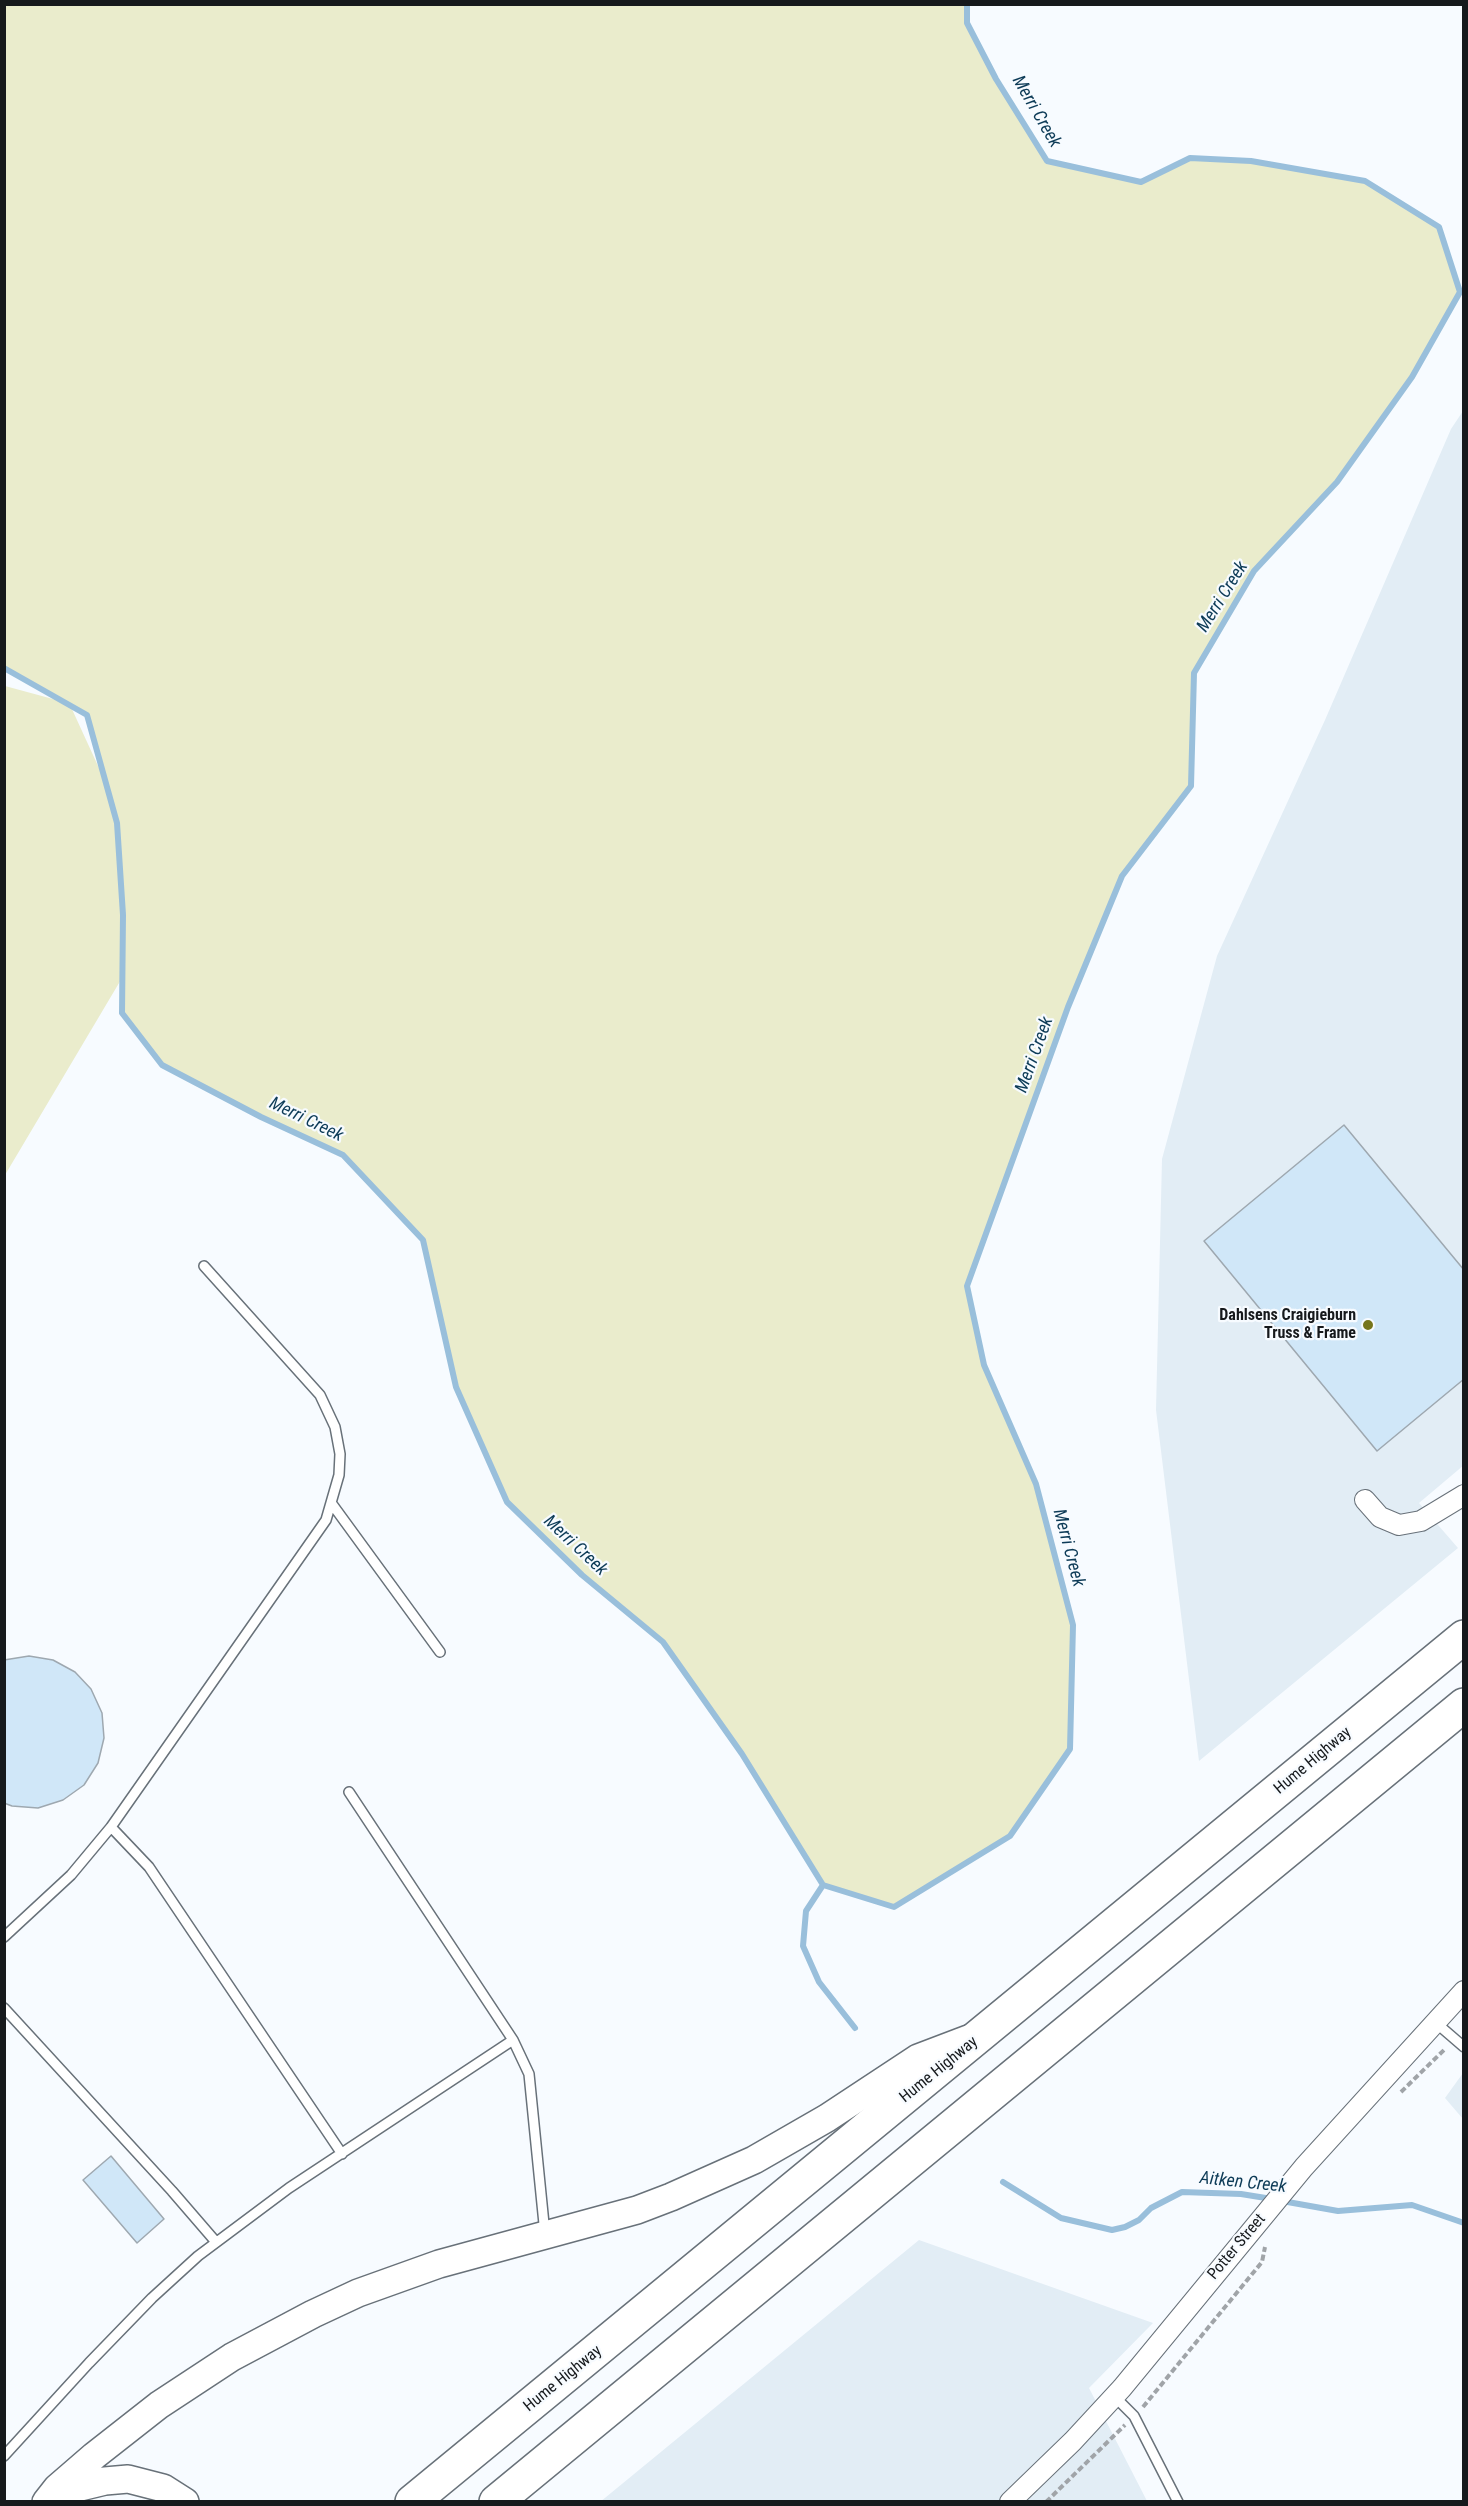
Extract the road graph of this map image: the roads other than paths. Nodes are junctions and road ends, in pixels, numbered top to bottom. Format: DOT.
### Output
graph roads {
  1 [pos="204,1266"];
  2 [pos="1464,1495"];
  3 [pos="1365,1500"];
  4 [pos="332,1504"];
  5 [pos="1464,1637"];
  6 [pos="440,1652"];
  7 [pos="1464,1705"];
  8 [pos="349,1792"];
  9 [pos="111,1827"];
  10 [pos="4,1937"];
  11 [pos="1464,1991"];
  12 [pos="4,2008"];
  13 [pos="1435,2022"];
  14 [pos="985,2032"];
  15 [pos="513,2040"];
  16 [pos="1464,2047"];
  17 [pos="342,2154"];
  18 [pos="545,2235"];
  19 [pos="216,2242"];
  20 [pos="1114,2396"];
  21 [pos="4,2456"];
  22 [pos="549,2458"];
  23 [pos="46,2502"];
  24 [pos="52,2502"];
  25 [pos="185,2502"];
  26 [pos="412,2502"];
  27 [pos="496,2502"];
  28 [pos="520,2502"];
  29 [pos="1010,2502"];
  30 [pos="1178,2502"];
  1 -- 4 [label="lane"];
  2 -- 3 [label="street"];
  4 -- 6 [label="lane"];
  4 -- 9 [label="lane"];
  5 -- 14 [label="highway, Hume Highway"];
  7 -- 22 [label="highway"];
  8 -- 15 [label="lane"];
  9 -- 10 [label="lane"];
  9 -- 17 [label="lane"];
  11 -- 13 [label="street, Potter Street"];
  12 -- 19 [label="lane"];
  13 -- 16 [label="lane"];
  13 -- 20 [label="street, Potter Street"];
  14 -- 18 [label="main road"];
  14 -- 26 [label="highway, Hume Highway"];
  15 -- 17 [label="lane"];
  15 -- 18 [label="lane"];
  17 -- 19 [label="lane"];
  18 -- 23 [label="main road"];
  19 -- 21 [label="lane"];
  20 -- 29 [label="street, Potter Street"];
  20 -- 30 [label="lane"];
  22 -- 27 [label="highway"];
  22 -- 28 [label="main road"];
  24 -- 25 [label="main road"];
}
